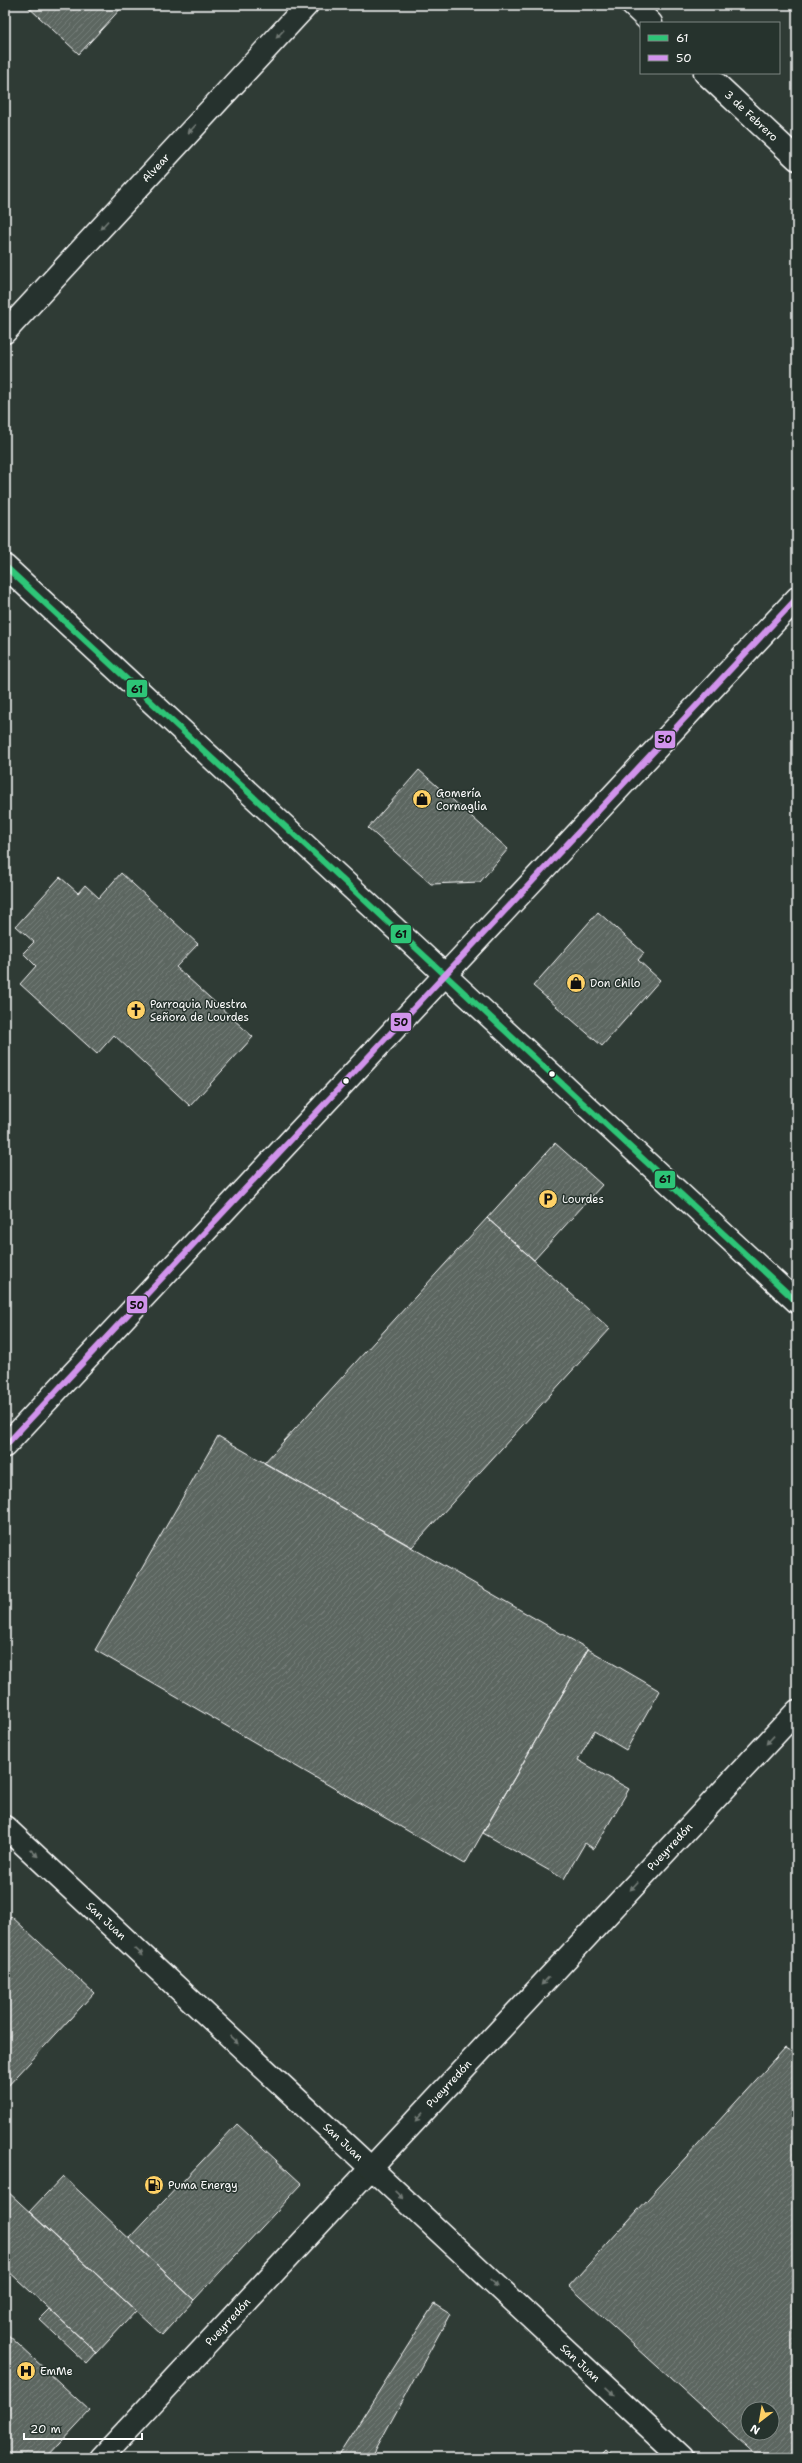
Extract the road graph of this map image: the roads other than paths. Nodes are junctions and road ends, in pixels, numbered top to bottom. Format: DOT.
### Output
graph roads {
  1 [pos="306,5"];
  2 [pos="632,5"];
  3 [pos="650,22"];
  4 [pos="706,74"];
  5 [pos="797,159"];
  6 [pos="5,332"];
  7 [pos="5,566"];
  8 [pos="797,598"];
  9 [pos="445,974"];
  10 [pos="797,1302"];
  11 [pos="5,1446"];
  12 [pos="797,1711"];
  13 [pos="5,1827"];
  14 [pos="371,2168"];
  15 [pos="101,2458"];
  16 [pos="682,2458"];
  1 -- 6 [label="street, Alvear, one-way"];
  2 -- 3 [label="street"];
  4 -- 5 [label="street, 3 de Febrero"];
  7 -- 9 [label="street"];
  8 -- 9 [label="street"];
  9 -- 10 [label="street"];
  9 -- 11 [label="street"];
  12 -- 14 [label="street, Pueyrredón, one-way"];
  13 -- 14 [label="street, San Juan, one-way"];
  14 -- 15 [label="street, Pueyrredón"];
  14 -- 16 [label="street, San Juan, one-way"];
}
